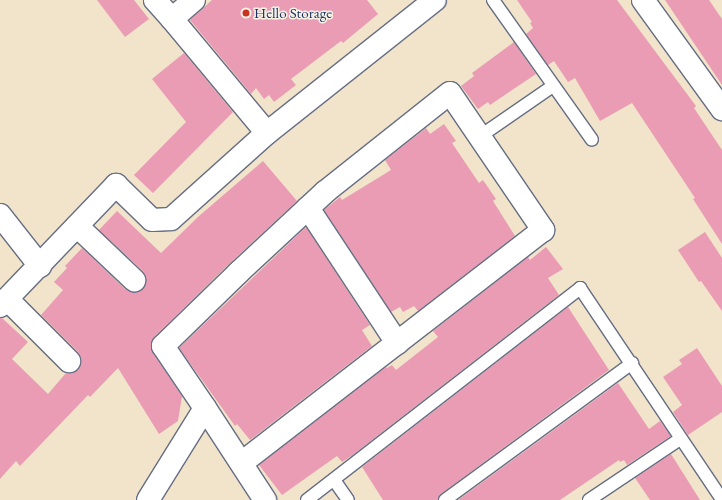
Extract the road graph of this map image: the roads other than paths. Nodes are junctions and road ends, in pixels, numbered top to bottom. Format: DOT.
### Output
graph roads {
  1 [pos="155,0"];
  2 [pos="194,0"];
  3 [pos="435,0"];
  4 [pos="493,0"];
  5 [pos="642,0"];
  6 [pos="172,19"];
  7 [pos="553,86"];
  8 [pos="722,109"];
  9 [pos="267,133"];
  10 [pos="480,137"];
  11 [pos="592,140"];
  12 [pos="308,208"];
  13 [pos="0,215"];
  14 [pos="77,226"];
  15 [pos="40,266"];
  16 [pos="134,280"];
  17 [pos="4,302"];
  18 [pos="397,343"];
  19 [pos="69,361"];
  20 [pos="632,363"];
  21 [pos="205,408"];
  22 [pos="680,439"];
  23 [pos="241,463"];
  24 [pos="334,480"];
  25 [pos="722,499"];
  26 [pos="148,500"];
  27 [pos="265,500"];
  28 [pos="307,500"];
  29 [pos="348,500"];
  30 [pos="445,500"];
  31 [pos="588,500"];
  1 -- 6 [label="street"];
  2 -- 6 [label="street"];
  3 -- 9 [label="street"];
  4 -- 7 [label="lane"];
  5 -- 8 [label="street"];
  6 -- 9 [label="street"];
  7 -- 10 [label="lane"];
  7 -- 11 [label="lane"];
  9 -- 14 [label="street"];
  10 -- 12 [label="street"];
  10 -- 18 [label="street"];
  12 -- 18 [label="street"];
  12 -- 21 [label="street"];
  13 -- 15 [label="street"];
  14 -- 15 [label="street"];
  14 -- 16 [label="street"];
  15 -- 17 [label="street"];
  17 -- 19 [label="street"];
  18 -- 23 [label="street"];
  20 -- 22 [label="lane"];
  20 -- 24 [label="lane"];
  20 -- 30 [label="lane"];
  21 -- 23 [label="street"];
  21 -- 26 [label="street"];
  22 -- 25 [label="lane"];
  22 -- 31 [label="lane"];
  23 -- 27 [label="street"];
  24 -- 28 [label="lane"];
  24 -- 29 [label="lane"];
}
